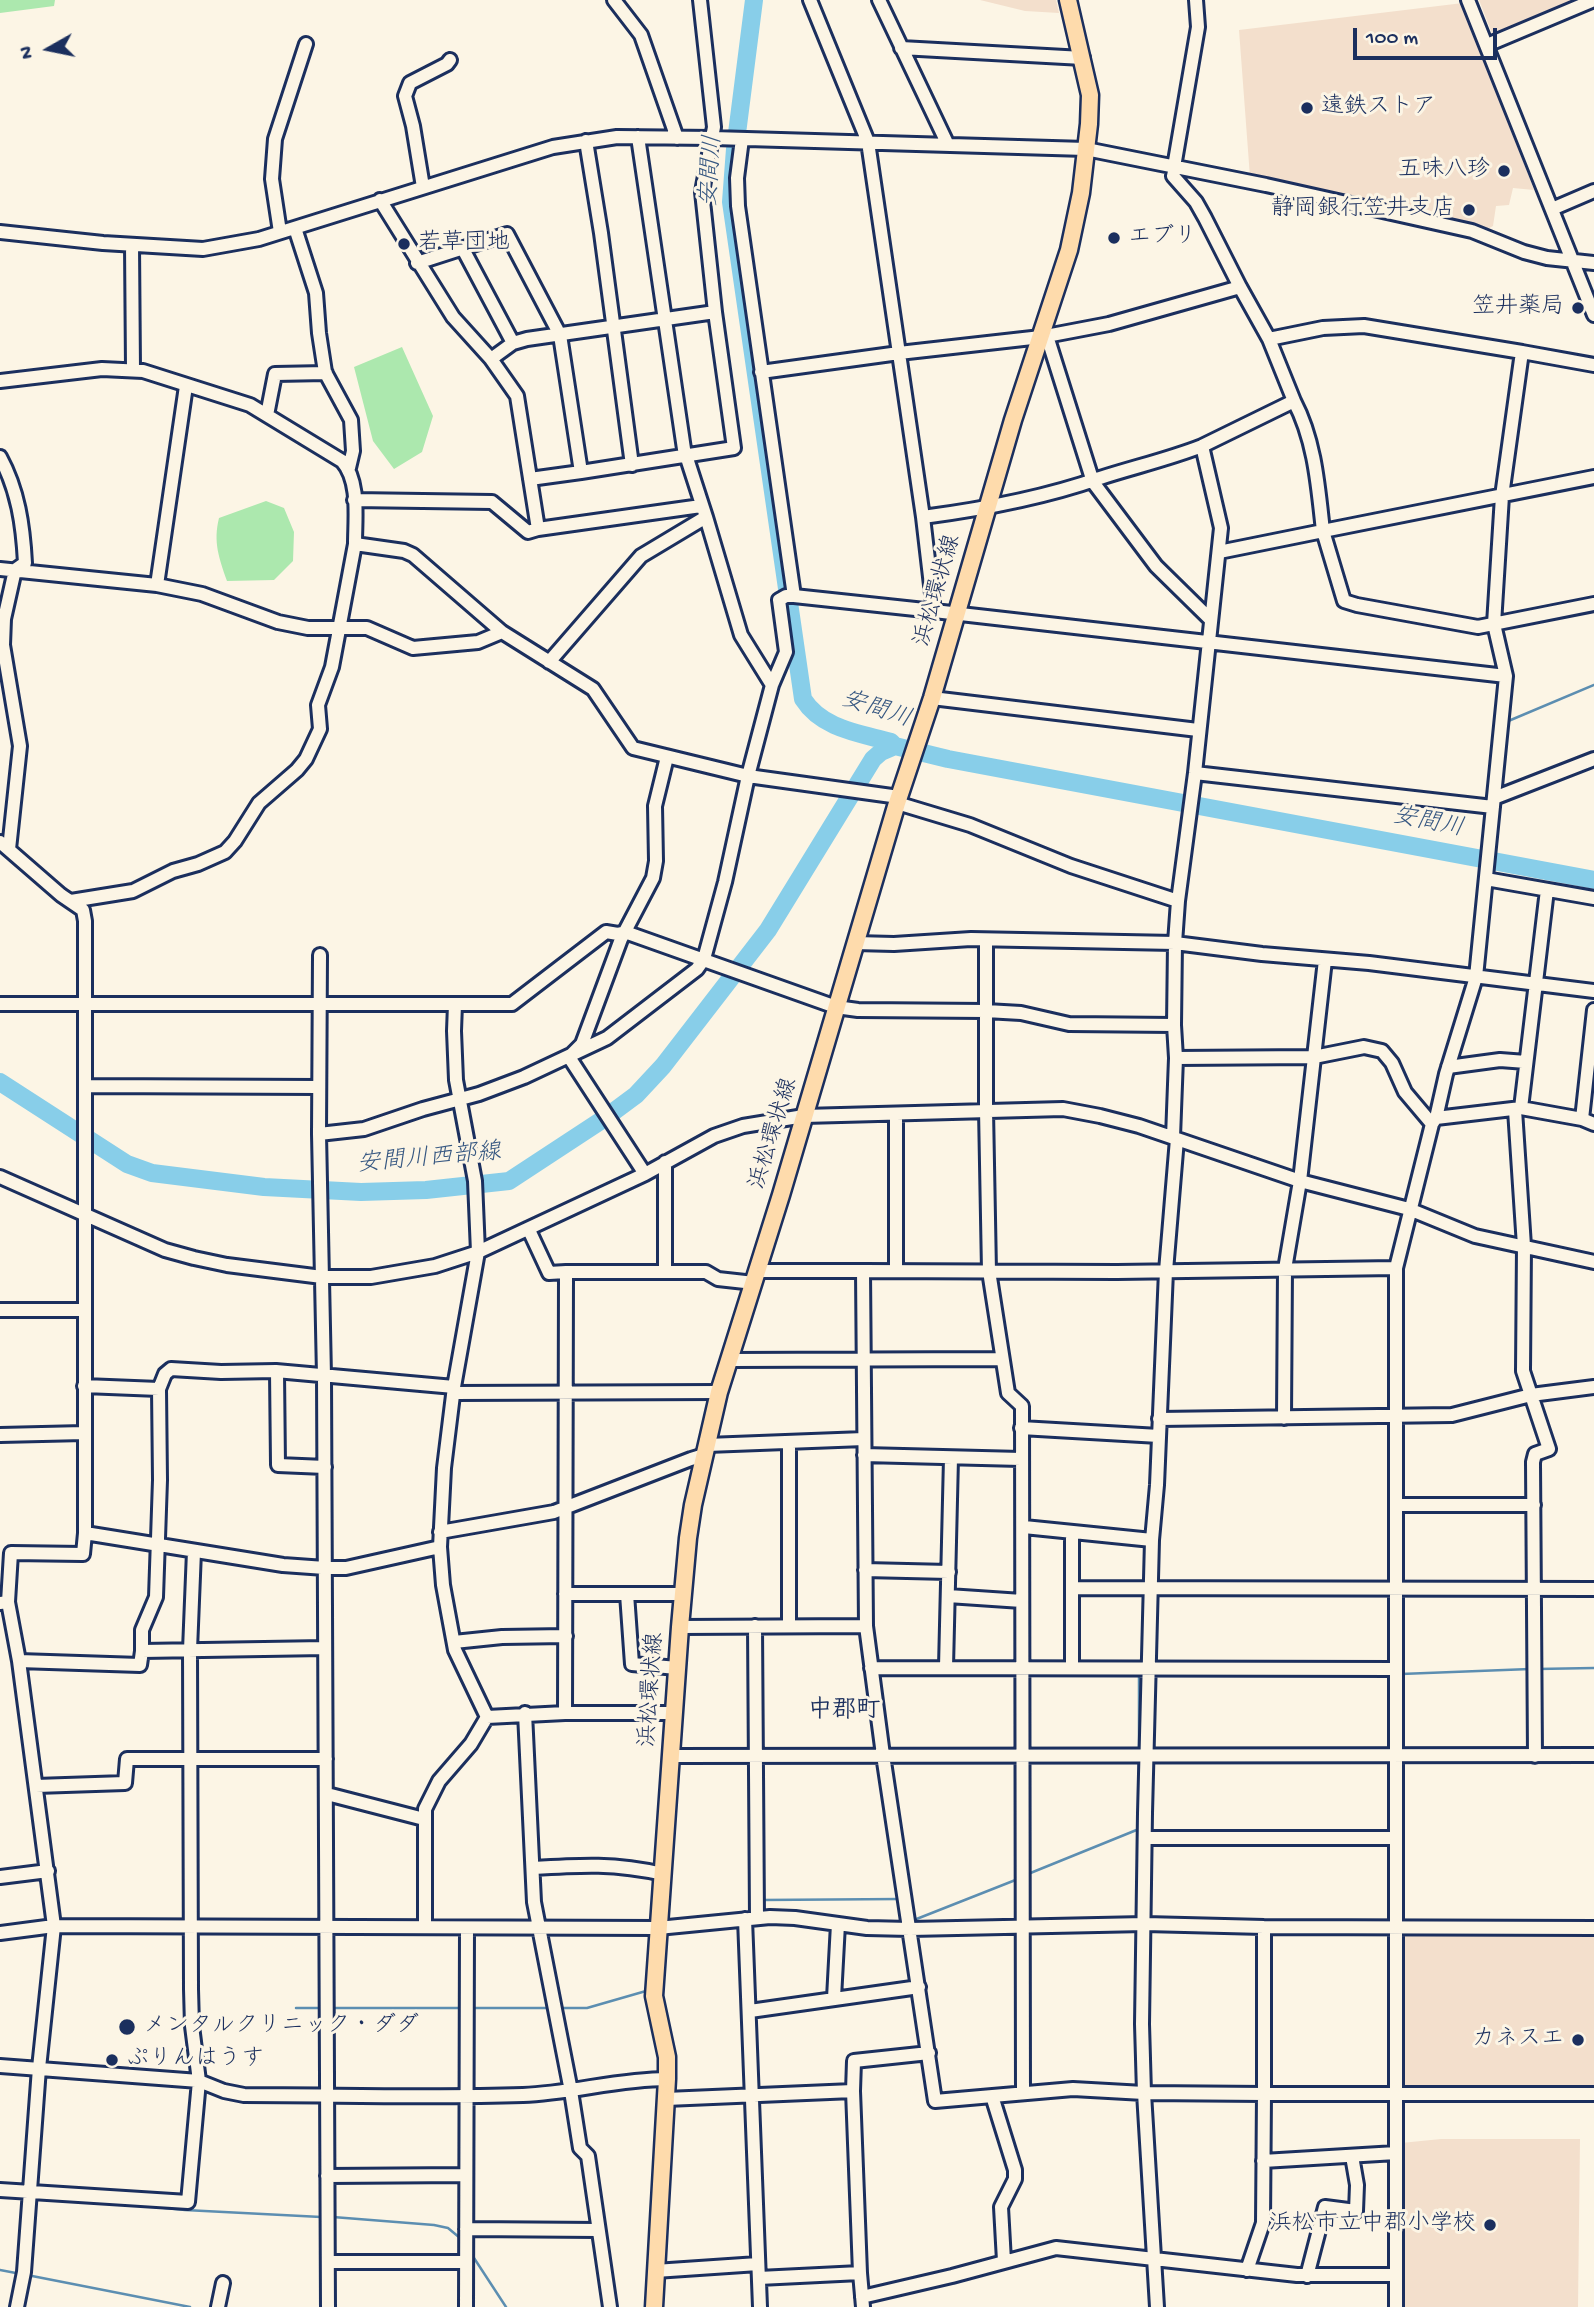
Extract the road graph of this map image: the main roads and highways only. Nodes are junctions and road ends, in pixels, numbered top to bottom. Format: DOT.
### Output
graph roads {
  1 [pos="1068,0"];
  2 [pos="654,2307"];
  1 -- 2 [label="main road, 浜松環状線"];
}
